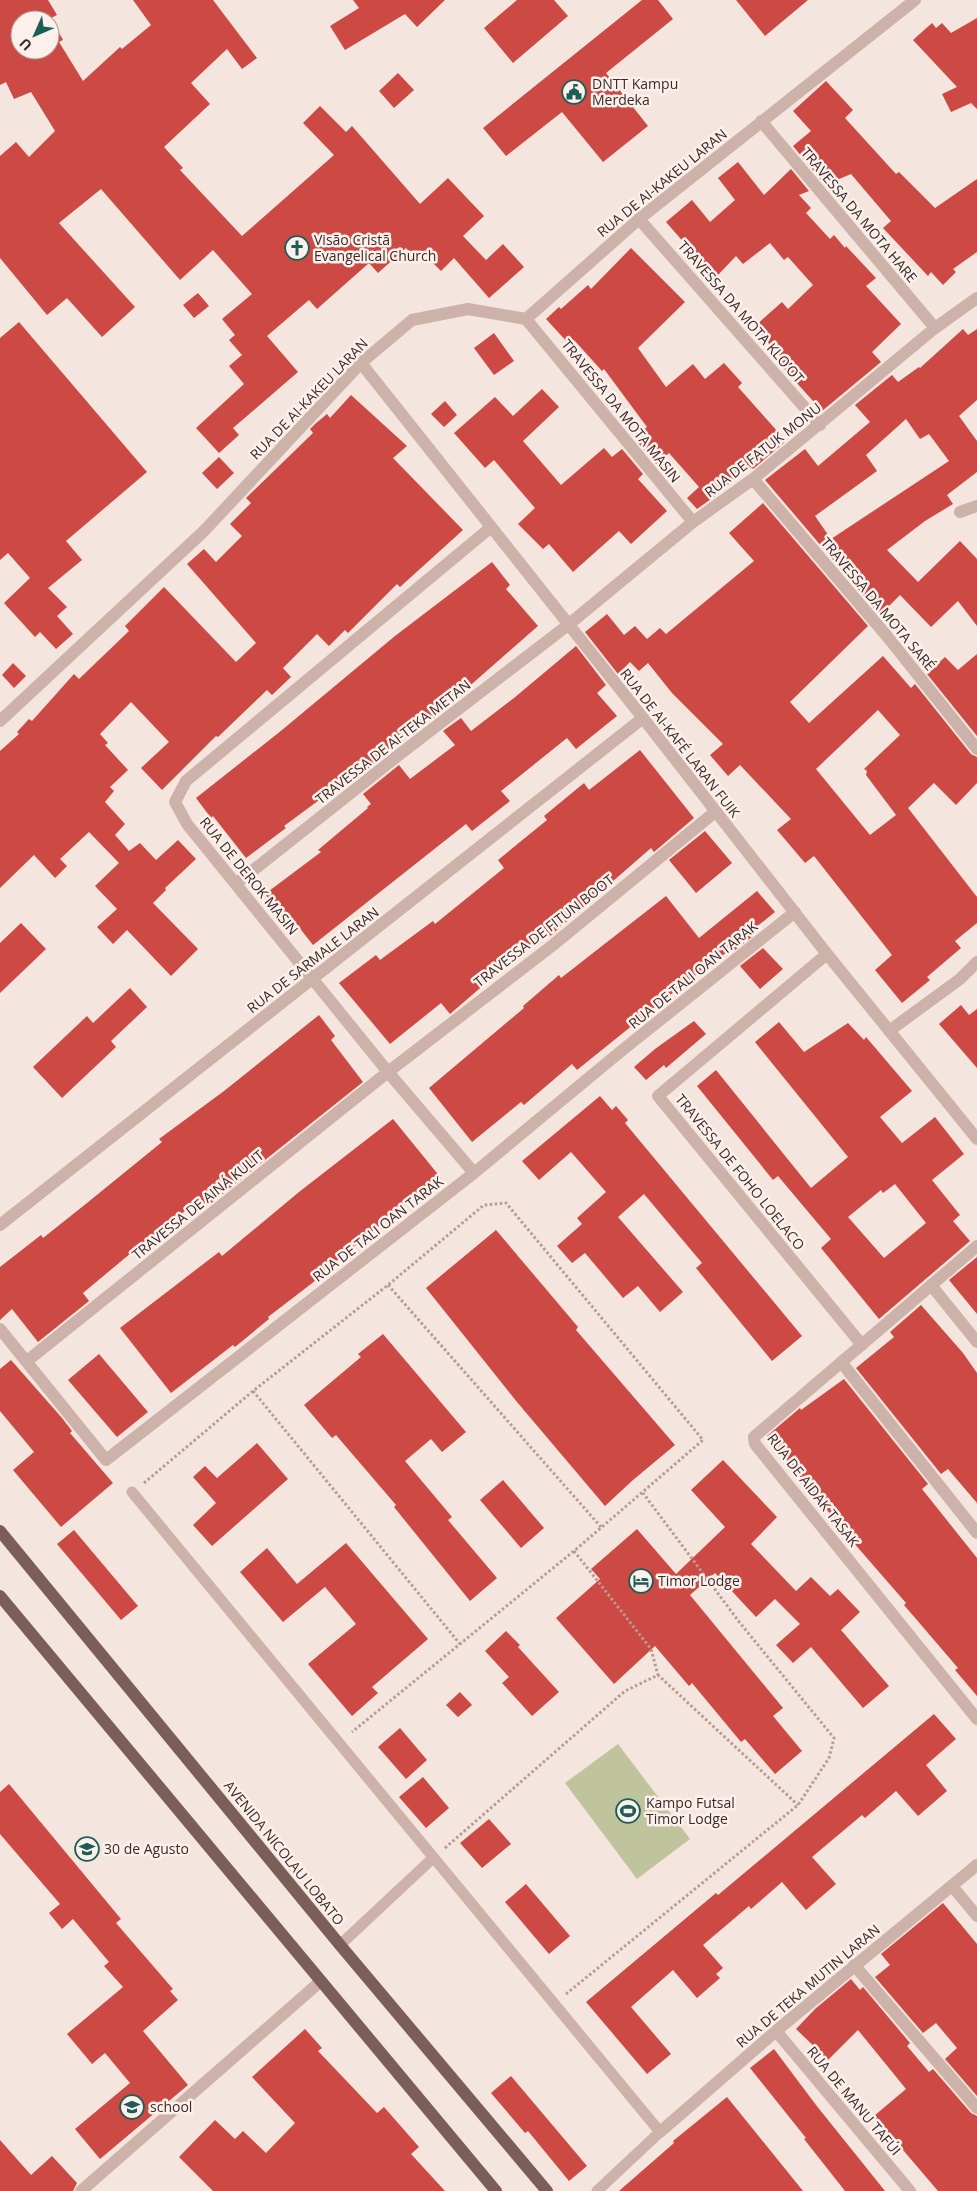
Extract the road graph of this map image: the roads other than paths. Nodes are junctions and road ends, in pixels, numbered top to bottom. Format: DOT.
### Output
graph roads {
  1 [pos="915,0"];
  2 [pos="761,121"];
  3 [pos="640,219"];
  4 [pos="977,298"];
  5 [pos="526,319"];
  6 [pos="935,328"];
  7 [pos="362,364"];
  8 [pos="820,425"];
  9 [pos="753,479"];
  10 [pos="977,506"];
  11 [pos="960,512"];
  12 [pos="693,522"];
  13 [pos="490,528"];
  14 [pos="568,625"];
  15 [pos="643,718"];
  16 [pos="0,721"];
  17 [pos="977,749"];
  18 [pos="715,812"];
  19 [pos="237,883"];
  20 [pos="795,912"];
  21 [pos="827,954"];
  22 [pos="977,962"];
  23 [pos="313,978"];
  24 [pos="889,1031"];
  25 [pos="388,1072"];
  26 [pos="977,1139"];
  27 [pos="474,1173"];
  28 [pos="0,1225"];
  29 [pos="977,1246"];
  30 [pos="931,1285"];
  31 [pos="0,1329"];
  32 [pos="977,1342"];
  33 [pos="862,1344"];
  34 [pos="26,1361"];
  35 [pos="841,1362"];
  36 [pos="132,1492"];
  37 [pos="0,1531"];
  38 [pos="977,1534"];
  39 [pos="0,1596"];
  40 [pos="977,1719"];
  41 [pos="433,1858"];
  42 [pos="977,1865"];
  43 [pos="952,1886"];
  44 [pos="977,1916"];
  45 [pos="340,1945"];
  46 [pos="854,1965"];
  47 [pos="322,1981"];
  48 [pos="776,2031"];
  49 [pos="977,2108"];
  50 [pos="660,2132"];
  51 [pos="81,2191"];
  52 [pos="496,2191"];
  53 [pos="547,2191"];
  54 [pos="597,2191"];
  55 [pos="910,2191"];
  1 -- 2 [label="street, RUA DE AI-KAKEU LARAN"];
  2 -- 3 [label="street, RUA DE AI-KAKEU LARAN"];
  2 -- 6 [label="street, TRAVESSA DA MOTA HARE"];
  3 -- 5 [label="street, RUA DE AI-KAKEU LARAN"];
  3 -- 8 [label="street, TRAVESSA DA MOTA KLO’OT"];
  4 -- 6 [label="street, RUA DE FATUK MONU"];
  5 -- 7 [label="street, RUA DE AI-KAKEU LARAN"];
  5 -- 12 [label="street, TRAVESSA DA MOTA MASIN"];
  6 -- 8 [label="street, RUA DE FATUK MONU"];
  7 -- 13 [label="street, RUA DE AI-KAFÉ LARAN FUIK"];
  7 -- 16 [label="street, RUA DE AI-KAKEU LARAN"];
  8 -- 9 [label="street, RUA DE FATUK MONU"];
  9 -- 12 [label="street, RUA DE FATUK MONU"];
  9 -- 17 [label="street, TRAVESSA DA MOTA SARÉ"];
  10 -- 11 [label="street"];
  12 -- 14 [label="street, RUA DE FATUK MONU"];
  13 -- 14 [label="street, RUA DE AI-KAFÉ LARAN FUIK"];
  13 -- 19 [label="street, RUA DE DEROK MASIN"];
  14 -- 15 [label="street, RUA DE AI-KAFÉ LARAN FUIK"];
  14 -- 19 [label="street, TRAVESSA DE AI-TEKA METAN"];
  15 -- 18 [label="street, RUA DE AI-KAFÉ LARAN FUIK"];
  15 -- 23 [label="street, RUA DE SARMALE LARAN"];
  18 -- 20 [label="street, RUA DE AI-KAFÉ LARAN FUIK"];
  18 -- 25 [label="street, TRAVESSA DE FITUN BOOT"];
  19 -- 23 [label="street, RUA DE DEROK MASIN"];
  20 -- 21 [label="street, RUA DE AI-KAFÉ LARAN FUIK"];
  20 -- 27 [label="street, RUA DE TALI OAN TARAK"];
  21 -- 24 [label="street, RUA DE AI-KAFÉ LARAN FUIK"];
  21 -- 33 [label="street, TRAVESSA DE FOHO LOELACO"];
  22 -- 24 [label="street"];
  23 -- 25 [label="street, RUA DE DEROK MASIN"];
  23 -- 28 [label="street, RUA DE SARMALE LARAN"];
  24 -- 26 [label="street, RUA DE AI-KAFÉ LARAN FUIK"];
  25 -- 27 [label="street, RUA DE DEROK MASIN"];
  25 -- 34 [label="street, TRAVESSA DE AINÁ KULIT"];
  27 -- 34 [label="street, RUA DE TALI OAN TARAK"];
  29 -- 30 [label="street, RUA DE AIDAK TASAK"];
  30 -- 32 [label="street"];
  30 -- 33 [label="street, RUA DE AIDAK TASAK"];
  31 -- 34 [label="street, RUA DE TALI OAN TARAK"];
  33 -- 35 [label="street, RUA DE AIDAK TASAK"];
  35 -- 38 [label="street"];
  35 -- 40 [label="street, RUA DE AIDAK TASAK"];
  36 -- 41 [label="lane"];
  37 -- 45 [label="main road, AVENIDA NICOLAU LOBATO"];
  39 -- 47 [label="main road"];
  41 -- 45 [label="lane"];
  41 -- 50 [label="lane"];
  42 -- 43 [label="street, RUA DE TEKA MUTIN LARAN"];
  43 -- 44 [label="street"];
  43 -- 46 [label="street, RUA DE TEKA MUTIN LARAN"];
  45 -- 53 [label="main road, AVENIDA NICOLAU LOBATO"];
  46 -- 48 [label="street, RUA DE TEKA MUTIN LARAN"];
  46 -- 49 [label="street"];
  47 -- 51 [label="street"];
  47 -- 52 [label="main road"];
  48 -- 50 [label="street, RUA DE TEKA MUTIN LARAN"];
  48 -- 55 [label="street, RUA DE MANU TAFÚI"];
  50 -- 54 [label="lane"];
}
